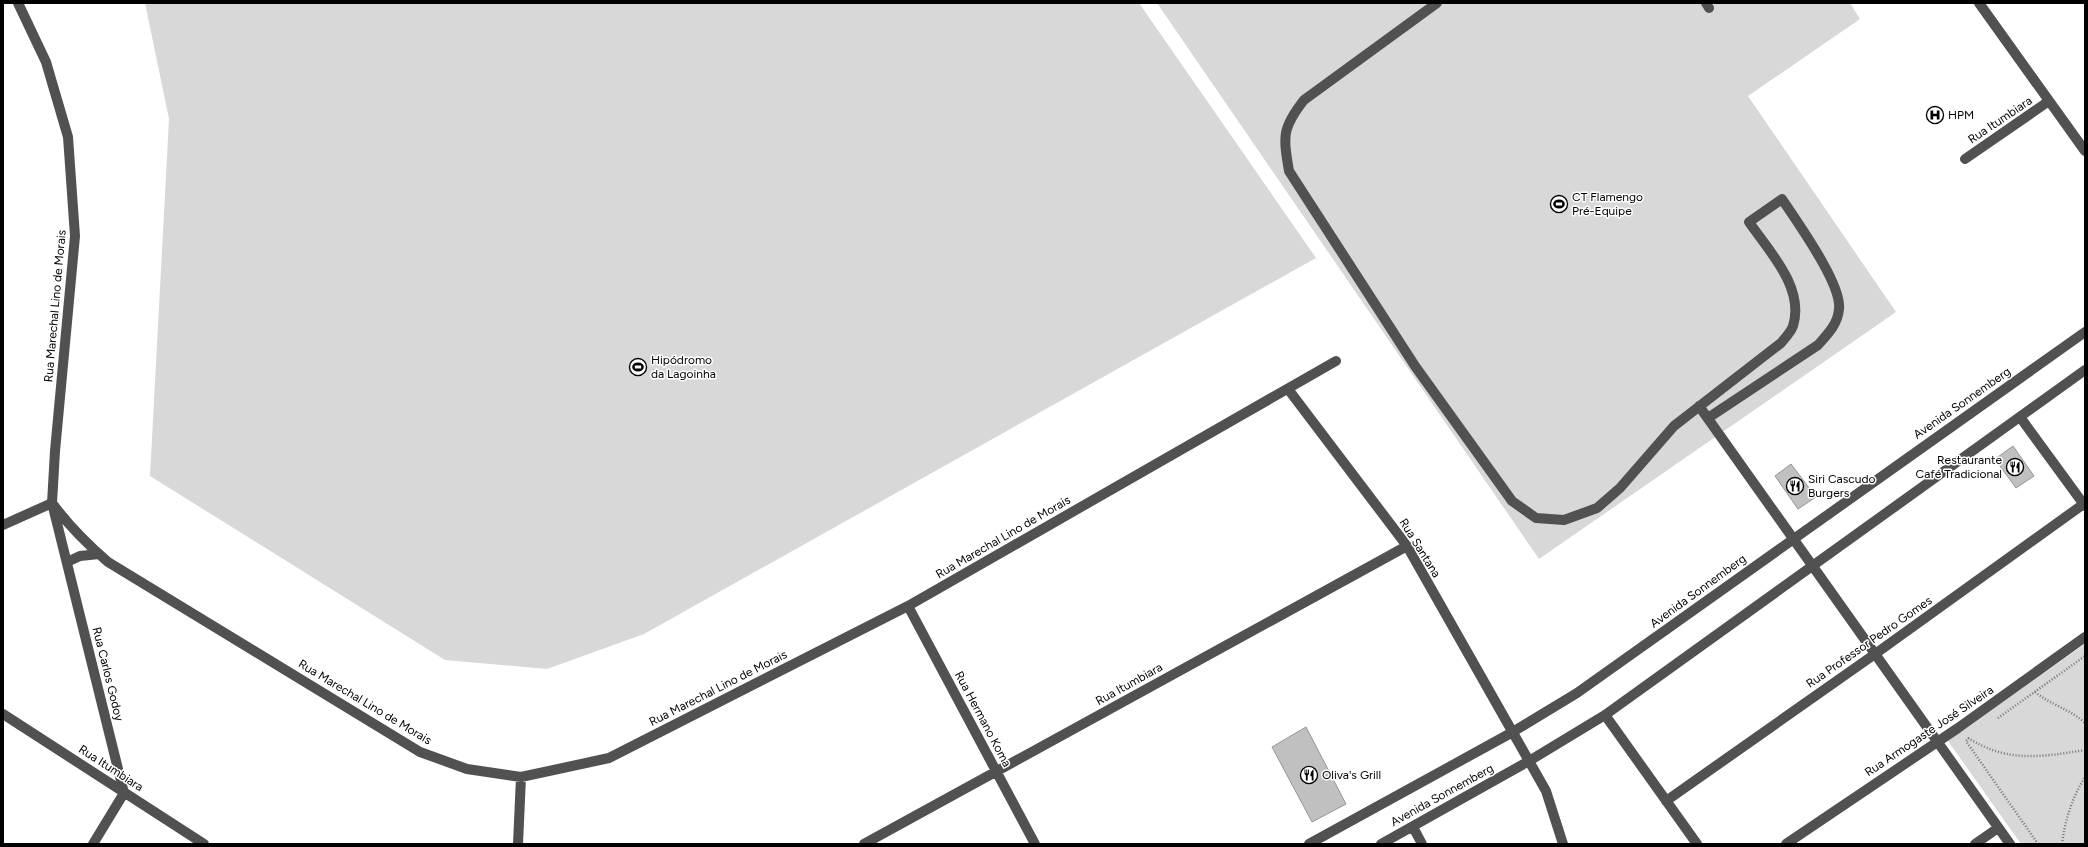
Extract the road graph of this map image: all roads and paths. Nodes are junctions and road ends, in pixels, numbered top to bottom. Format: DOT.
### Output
graph roads {
  1 [pos="18,3"];
  2 [pos="1437,3"];
  3 [pos="1979,3"];
  4 [pos="2049,102"];
  5 [pos="2085,151"];
  6 [pos="1965,159"];
  7 [pos="2085,332"];
  8 [pos="1336,361"];
  9 [pos="2085,370"];
  10 [pos="1288,389"];
  11 [pos="1699,406"];
  12 [pos="2020,417"];
  13 [pos="1708,418"];
  14 [pos="52,503"];
  15 [pos="2084,505"];
  16 [pos="3,525"];
  17 [pos="1792,539"];
  18 [pos="1407,546"];
  19 [pos="99,554"];
  20 [pos="67,562"];
  21 [pos="1812,566"];
  22 [pos="908,606"];
  23 [pos="2085,637"];
  24 [pos="1876,654"];
  25 [pos="2085,656"];
  26 [pos="2025,681"];
  27 [pos="2035,692"];
  28 [pos="3,714"];
  29 [pos="1605,715"];
  30 [pos="1993,722"];
  31 [pos="2085,723"];
  32 [pos="1958,728"];
  33 [pos="1511,733"];
  34 [pos="1975,734"];
  35 [pos="1969,738"];
  36 [pos="1938,742"];
  37 [pos="2085,750"];
  38 [pos="1529,761"];
  39 [pos="996,772"];
  40 [pos="521,777"];
  41 [pos="2085,777"];
  42 [pos="124,793"];
  43 [pos="1666,800"];
  44 [pos="1413,827"];
  45 [pos="1998,828"];
  46 [pos="93,844"];
  47 [pos="204,844"];
  48 [pos="518,844"];
  49 [pos="864,844"];
  50 [pos="1035,844"];
  51 [pos="1309,844"];
  52 [pos="1382,844"];
  53 [pos="1422,844"];
  54 [pos="1563,844"];
  55 [pos="1697,844"];
  56 [pos="1786,844"];
  57 [pos="1975,844"];
  58 [pos="2010,844"];
  59 [pos="2038,844"];
  60 [pos="2062,844"];
  1 -- 14 [label="street, Rua Marechal Lino de Morais"];
  2 -- 11 [label="street"];
  3 -- 4 [label="street"];
  4 -- 5 [label="street"];
  4 -- 6 [label="street, Rua Itumbiara"];
  7 -- 17 [label="street, Avenida Sonnemberg"];
  8 -- 10 [label="street, Rua Marechal Lino de Morais"];
  9 -- 12 [label="street, Avenida Sonnemberg"];
  10 -- 18 [label="street, Rua Santana"];
  10 -- 22 [label="street, Rua Marechal Lino de Morais"];
  11 -- 13 [label="street"];
  11 -- 13 [label="street"];
  12 -- 15 [label="street"];
  12 -- 21 [label="street, Avenida Sonnemberg"];
  13 -- 17 [label="street"];
  14 -- 16 [label="street"];
  14 -- 19 [label="street, Rua Marechal Lino de Morais"];
  14 -- 20 [label="street, Rua Carlos Godoy"];
  15 -- 24 [label="street, Rua Professor Pedro Gomes"];
  17 -- 21 [label="street"];
  17 -- 33 [label="street, Avenida Sonnemberg"];
  18 -- 33 [label="street, Rua Santana"];
  18 -- 39 [label="street, Rua Itumbiara"];
  19 -- 20 [label="street"];
  19 -- 40 [label="street, Rua Marechal Lino de Morais"];
  20 -- 42 [label="street, Rua Carlos Godoy"];
  21 -- 24 [label="street"];
  21 -- 29 [label="street, Avenida Sonnemberg"];
  22 -- 39 [label="street, Rua Hermano Koma"];
  22 -- 40 [label="street, Rua Marechal Lino de Morais"];
  23 -- 26 [label="street, Rua Armogaste José Silveira"];
  24 -- 36 [label="street"];
  24 -- 43 [label="street, Rua Professor Pedro Gomes"];
  25 -- 27 [label="path"];
  26 -- 27 [label="path"];
  26 -- 32 [label="street, Rua Armogaste José Silveira"];
  27 -- 30 [label="path"];
  27 -- 31 [label="path"];
  28 -- 42 [label="street, Rua Itumbiara"];
  29 -- 38 [label="street, Avenida Sonnemberg"];
  29 -- 43 [label="street"];
  32 -- 35 [label="path"];
  32 -- 36 [label="street, Rua Armogaste José Silveira"];
  33 -- 38 [label="street, Rua Santana"];
  33 -- 51 [label="street, Avenida Sonnemberg"];
  34 -- 35 [label="path"];
  35 -- 37 [label="path"];
  35 -- 59 [label="path"];
  36 -- 45 [label="street"];
  36 -- 56 [label="street, Rua Armogaste José Silveira"];
  38 -- 44 [label="street, Avenida Sonnemberg"];
  38 -- 54 [label="street, Rua Santana"];
  39 -- 49 [label="street, Rua Itumbiara"];
  39 -- 50 [label="street, Rua Hermano Koma"];
  40 -- 48 [label="street"];
  41 -- 60 [label="path"];
  42 -- 46 [label="street"];
  42 -- 47 [label="street, Rua Itumbiara"];
  43 -- 55 [label="street"];
  44 -- 52 [label="street, Avenida Sonnemberg"];
  44 -- 53 [label="street"];
  45 -- 57 [label="street"];
  45 -- 58 [label="street"];
}
